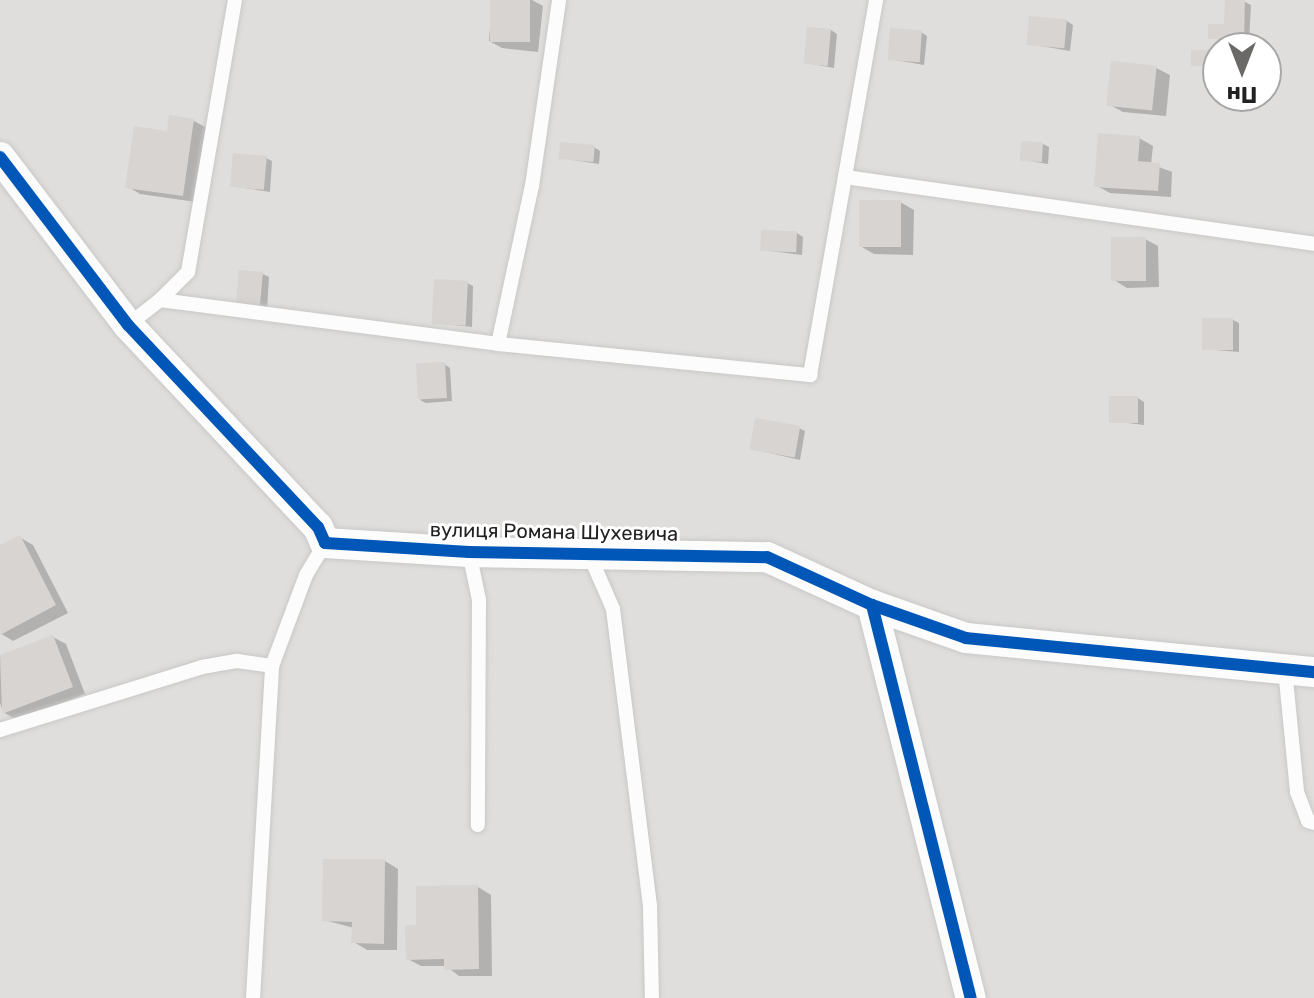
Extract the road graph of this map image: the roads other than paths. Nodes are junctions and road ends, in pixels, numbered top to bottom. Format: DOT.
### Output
graph roads {
  1 [pos="235,0"];
  2 [pos="559,0"];
  3 [pos="876,0"];
  4 [pos="0,157"];
  5 [pos="845,177"];
  6 [pos="1314,244"];
  7 [pos="160,300"];
  8 [pos="128,325"];
  9 [pos="498,344"];
  10 [pos="325,543"];
  11 [pos="469,552"];
  12 [pos="589,553"];
  13 [pos="872,605"];
  14 [pos="272,666"];
  15 [pos="1300,671"];
  16 [pos="0,730"];
  17 [pos="1314,823"];
  18 [pos="478,825"];
  19 [pos="253,998"];
  20 [pos="652,998"];
  21 [pos="971,998"];
  1 -- 7 [label="lane"];
  2 -- 9 [label="lane"];
  3 -- 5 [label="lane"];
  4 -- 8 [label="street"];
  5 -- 6 [label="lane"];
  5 -- 9 [label="lane"];
  7 -- 8 [label="lane"];
  7 -- 9 [label="lane"];
  8 -- 10 [label="street"];
  10 -- 11 [label="street, вулиця Романа Шухевича"];
  10 -- 14 [label="lane"];
  11 -- 12 [label="street, вулиця Романа Шухевича"];
  11 -- 18 [label="lane"];
  12 -- 13 [label="street, вулиця Романа Шухевича"];
  12 -- 20 [label="lane"];
  13 -- 15 [label="street, вулиця Романа Шухевича"];
  13 -- 21 [label="street"];
  14 -- 16 [label="lane"];
  14 -- 19 [label="lane"];
  15 -- 17 [label="lane"];
}
